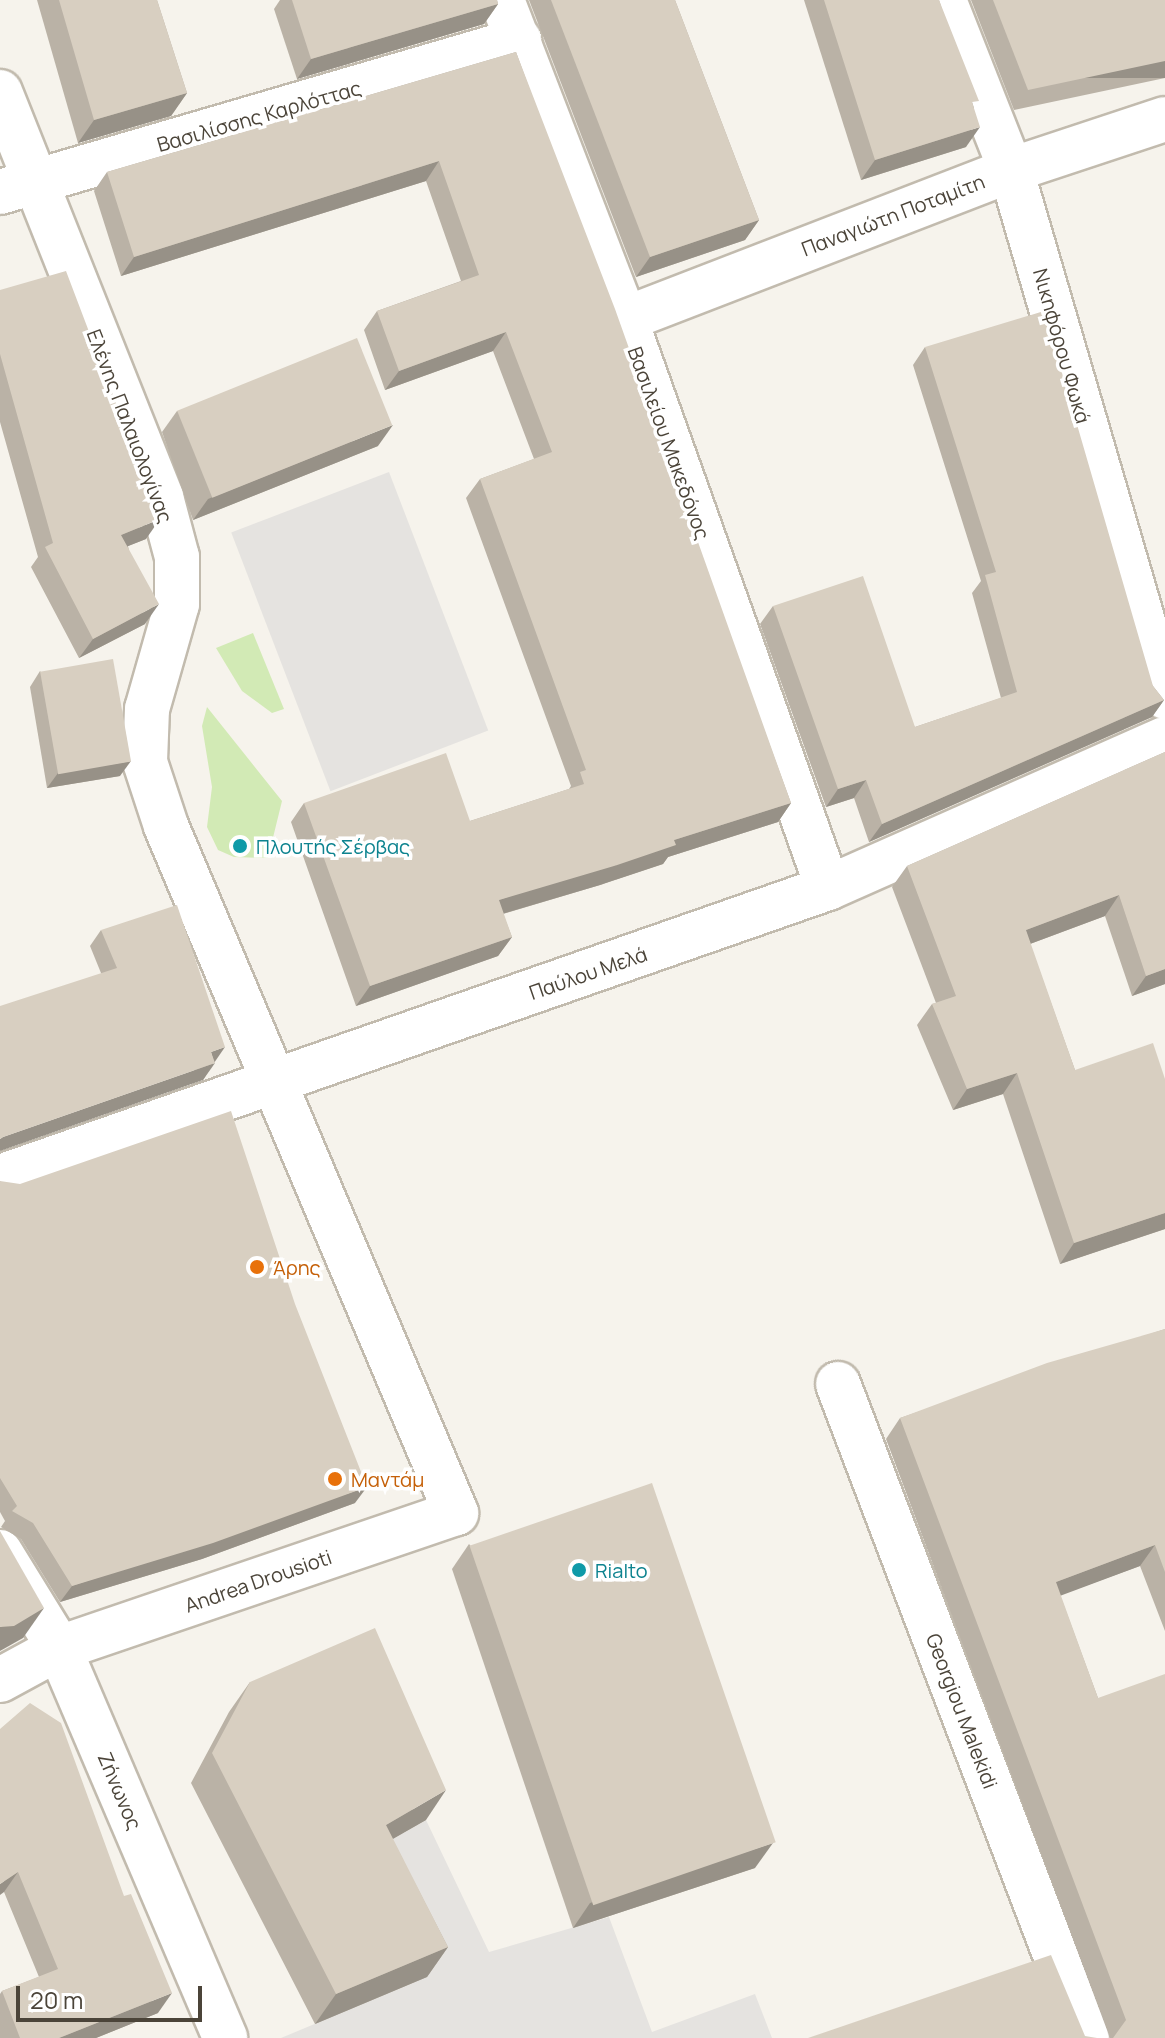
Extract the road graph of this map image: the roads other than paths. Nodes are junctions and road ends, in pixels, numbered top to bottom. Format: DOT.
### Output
graph roads {
  1 [pos="502,0"];
  2 [pos="944,0"];
  3 [pos="519,40"];
  4 [pos="0,92"];
  5 [pos="1165,119"];
  6 [pos="1011,170"];
  7 [pos="18,187"];
  8 [pos="625,319"];
  9 [pos="1165,697"];
  10 [pos="1165,739"];
  11 [pos="828,888"];
  12 [pos="274,1083"];
  13 [pos="0,1177"];
  14 [pos="838,1384"];
  15 [pos="456,1513"];
  16 [pos="0,1552"];
  17 [pos="59,1648"];
  18 [pos="0,1680"];
  19 [pos="225,2038"];
  20 [pos="1087,2038"];
  1 -- 3 [label="street, Βασιλείου Μακεδόνος"];
  2 -- 6 [label="street, Νικηφόρου Φωκά"];
  3 -- 7 [label="street, Βασιλίσσης Καρλόττας"];
  3 -- 8 [label="street, Βασιλείου Μακεδόνος"];
  4 -- 7 [label="street, Ελένης Παλαιολογίνας"];
  5 -- 6 [label="street, Παναγιώτη Ποταμίτη"];
  6 -- 8 [label="street, Παναγιώτη Ποταμίτη"];
  6 -- 9 [label="street, Νικηφόρου Φωκά"];
  7 -- 12 [label="street, Ελένης Παλαιολογίνας"];
  8 -- 11 [label="street, Βασιλείου Μακεδόνος"];
  10 -- 11 [label="street, Παύλου Μελά"];
  11 -- 12 [label="street, Παύλου Μελά"];
  12 -- 13 [label="street, Παύλου Μελά"];
  12 -- 15 [label="street, Ελένης Παλαιολογίνας"];
  14 -- 20 [label="street, Georgiou Malekidi"];
  15 -- 17 [label="street, Andrea Drousioti"];
  16 -- 17 [label="street, Ζήνωνος"];
  17 -- 18 [label="street, Andrea Drousioti"];
  17 -- 19 [label="street, Ζήνωνος"];
}
